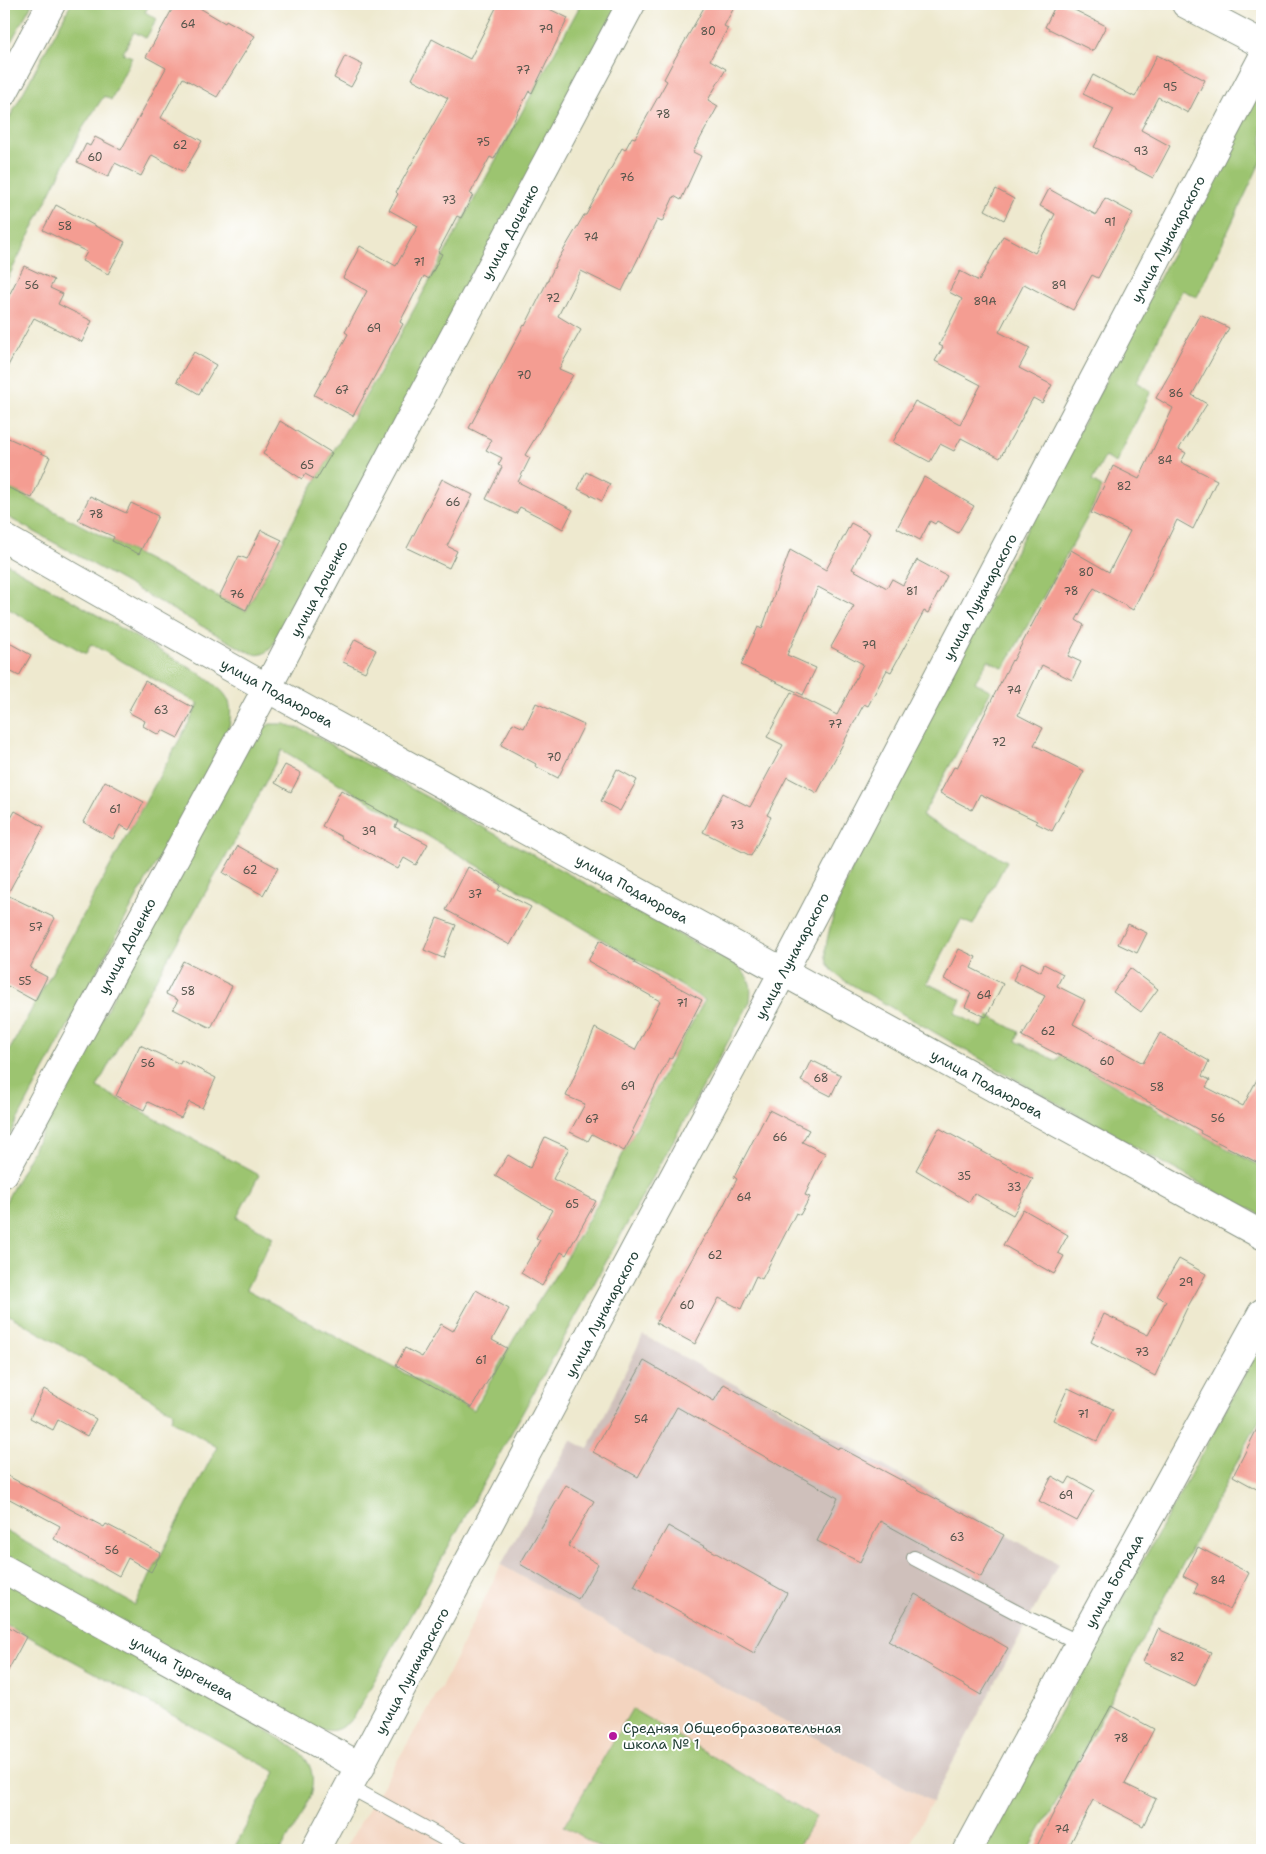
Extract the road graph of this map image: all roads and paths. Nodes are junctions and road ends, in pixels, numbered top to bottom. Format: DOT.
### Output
graph roads {
  1 [pos="52,4"];
  2 [pos="631,4"];
  3 [pos="1186,4"];
  4 [pos="1262,44"];
  5 [pos="1262,59"];
  6 [pos="4,92"];
  7 [pos="4,538"];
  8 [pos="267,688"];
  9 [pos="783,972"];
  10 [pos="4,1173"];
  11 [pos="1262,1235"];
  12 [pos="1262,1313"];
  13 [pos="914,1558"];
  14 [pos="4,1569"];
  15 [pos="1080,1643"];
  16 [pos="355,1777"];
  17 [pos="315,1850"];
  18 [pos="465,1850"];
  19 [pos="968,1850"];
  1 -- 6 [label="street"];
  2 -- 8 [label="street, улица Доценко"];
  3 -- 4 [label="street"];
  5 -- 9 [label="street, улица Луначарского"];
  7 -- 8 [label="street, улица Подаюрова"];
  8 -- 9 [label="street, улица Подаюрова"];
  8 -- 10 [label="street, улица Доценко"];
  9 -- 11 [label="street, улица Подаюрова"];
  9 -- 16 [label="street, улица Луначарского"];
  12 -- 15 [label="street, улица Бограда"];
  13 -- 15 [label="lane"];
  14 -- 16 [label="street, улица Тургенева"];
  15 -- 19 [label="street, улица Бограда"];
  16 -- 17 [label="street, улица Луначарского"];
  16 -- 18 [label="lane"];
}
